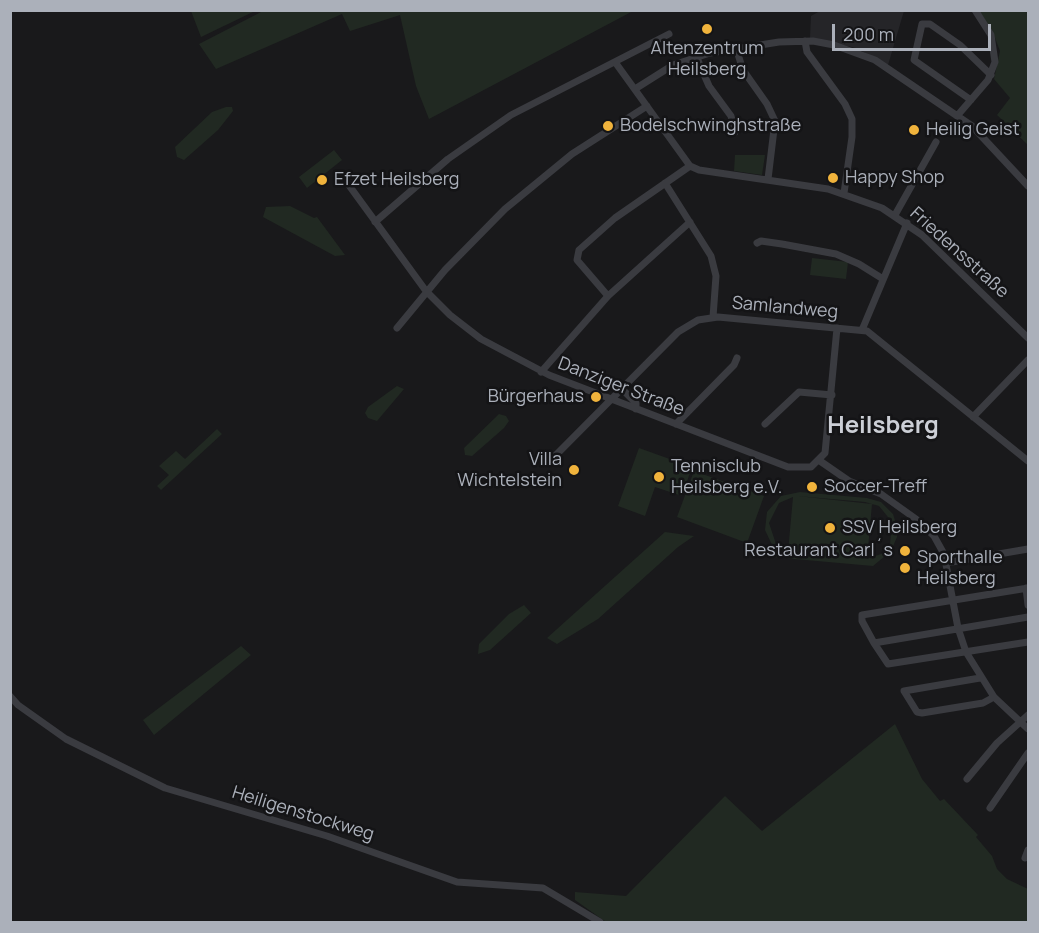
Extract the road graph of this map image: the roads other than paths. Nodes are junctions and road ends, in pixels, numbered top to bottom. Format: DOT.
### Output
graph roads {
  1 [pos="975,10"];
  2 [pos="669,34"];
  3 [pos="805,41"];
  4 [pos="735,48"];
  5 [pos="696,56"];
  6 [pos="615,62"];
  7 [pos="990,75"];
  8 [pos="635,89"];
  9 [pos="971,100"];
  10 [pos="646,106"];
  11 [pos="957,116"];
  12 [pos="735,132"];
  13 [pos="936,142"];
  14 [pos="690,166"];
  15 [pos="768,179"];
  16 [pos="665,183"];
  17 [pos="348,184"];
  18 [pos="1029,186"];
  19 [pos="844,193"];
  20 [pos="895,215"];
  21 [pos="375,222"];
  22 [pos="690,222"];
  23 [pos="907,223"];
  24 [pos="757,243"];
  25 [pos="883,279"];
  26 [pos="426,291"];
  27 [pos="608,296"];
  28 [pos="713,317"];
  29 [pos="397,328"];
  30 [pos="837,328"];
  31 [pos="862,330"];
  32 [pos="1029,338"];
  33 [pos="737,358"];
  34 [pos="1029,360"];
  35 [pos="541,372"];
  36 [pos="622,389"];
  37 [pos="832,395"];
  38 [pos="611,399"];
  39 [pos="636,409"];
  40 [pos="973,417"];
  41 [pos="676,424"];
  42 [pos="765,424"];
  43 [pos="551,460"];
  44 [pos="820,461"];
  45 [pos="1029,461"];
  46 [pos="1029,549"];
  47 [pos="946,563"];
  48 [pos="1027,588"];
  49 [pos="953,600"];
  50 [pos="1029,604"];
  51 [pos="1029,618"];
  52 [pos="958,628"];
  53 [pos="1029,642"];
  54 [pos="874,643"];
  55 [pos="966,652"];
  56 [pos="980,678"];
  57 [pos="10,696"];
  58 [pos="994,697"];
  59 [pos="1029,714"];
  60 [pos="1020,722"];
  61 [pos="1029,729"];
  62 [pos="1029,753"];
  63 [pos="967,779"];
  64 [pos="990,808"];
  65 [pos="600,922"];
  1 -- 7 [label="street"];
  2 -- 6 [label="street"];
  3 -- 4 [label="street"];
  3 -- 11 [label="street"];
  3 -- 19 [label="street"];
  4 -- 5 [label="street"];
  4 -- 15 [label="street"];
  5 -- 8 [label="street"];
  5 -- 12 [label="street"];
  6 -- 8 [label="street"];
  6 -- 21 [label="street"];
  7 -- 9 [label="street"];
  7 -- 9 [label="street"];
  8 -- 10 [label="street"];
  9 -- 11 [label="street"];
  10 -- 14 [label="street"];
  10 -- 26 [label="street"];
  11 -- 18 [label="street"];
  13 -- 20 [label="street"];
  14 -- 15 [label="street, Friedensstraße"];
  14 -- 16 [label="street"];
  15 -- 19 [label="street, Friedensstraße"];
  16 -- 22 [label="street"];
  16 -- 27 [label="street"];
  17 -- 21 [label="street, Danziger Straße"];
  19 -- 20 [label="street, Friedensstraße"];
  20 -- 23 [label="street, Friedensstraße"];
  21 -- 26 [label="street, Danziger Straße"];
  22 -- 27 [label="street"];
  22 -- 28 [label="street"];
  23 -- 25 [label="street"];
  23 -- 32 [label="street, Friedensstraße"];
  24 -- 25 [label="street"];
  25 -- 31 [label="street"];
  26 -- 29 [label="street"];
  26 -- 35 [label="street, Danziger Straße"];
  27 -- 35 [label="street"];
  28 -- 30 [label="street, Samlandweg"];
  28 -- 36 [label="street, Samlandweg"];
  30 -- 31 [label="street, Samlandweg"];
  30 -- 37 [label="street"];
  31 -- 40 [label="street, Samlandweg"];
  33 -- 41 [label="street"];
  34 -- 40 [label="street"];
  35 -- 38 [label="street, Danziger Straße"];
  36 -- 38 [label="street, Samlandweg"];
  36 -- 39 [label="street"];
  37 -- 42 [label="street"];
  37 -- 44 [label="street"];
  38 -- 39 [label="street, Danziger Straße"];
  38 -- 43 [label="street, Samlandweg"];
  39 -- 41 [label="street, Danziger Straße"];
  40 -- 45 [label="street, Samlandweg"];
  41 -- 44 [label="street, Danziger Straße"];
  44 -- 47 [label="street"];
  46 -- 47 [label="street"];
  47 -- 49 [label="street"];
  48 -- 49 [label="street"];
  48 -- 50 [label="street"];
  49 -- 52 [label="street"];
  49 -- 54 [label="street"];
  51 -- 52 [label="street"];
  52 -- 54 [label="street"];
  52 -- 55 [label="street"];
  53 -- 55 [label="street"];
  54 -- 55 [label="street"];
  55 -- 56 [label="street"];
  56 -- 58 [label="street"];
  56 -- 58 [label="street"];
  57 -- 65 [label="street, Heiligenstockweg"];
  58 -- 60 [label="street"];
  59 -- 60 [label="street"];
  60 -- 61 [label="street"];
  60 -- 63 [label="street"];
  62 -- 64 [label="street"];
}
